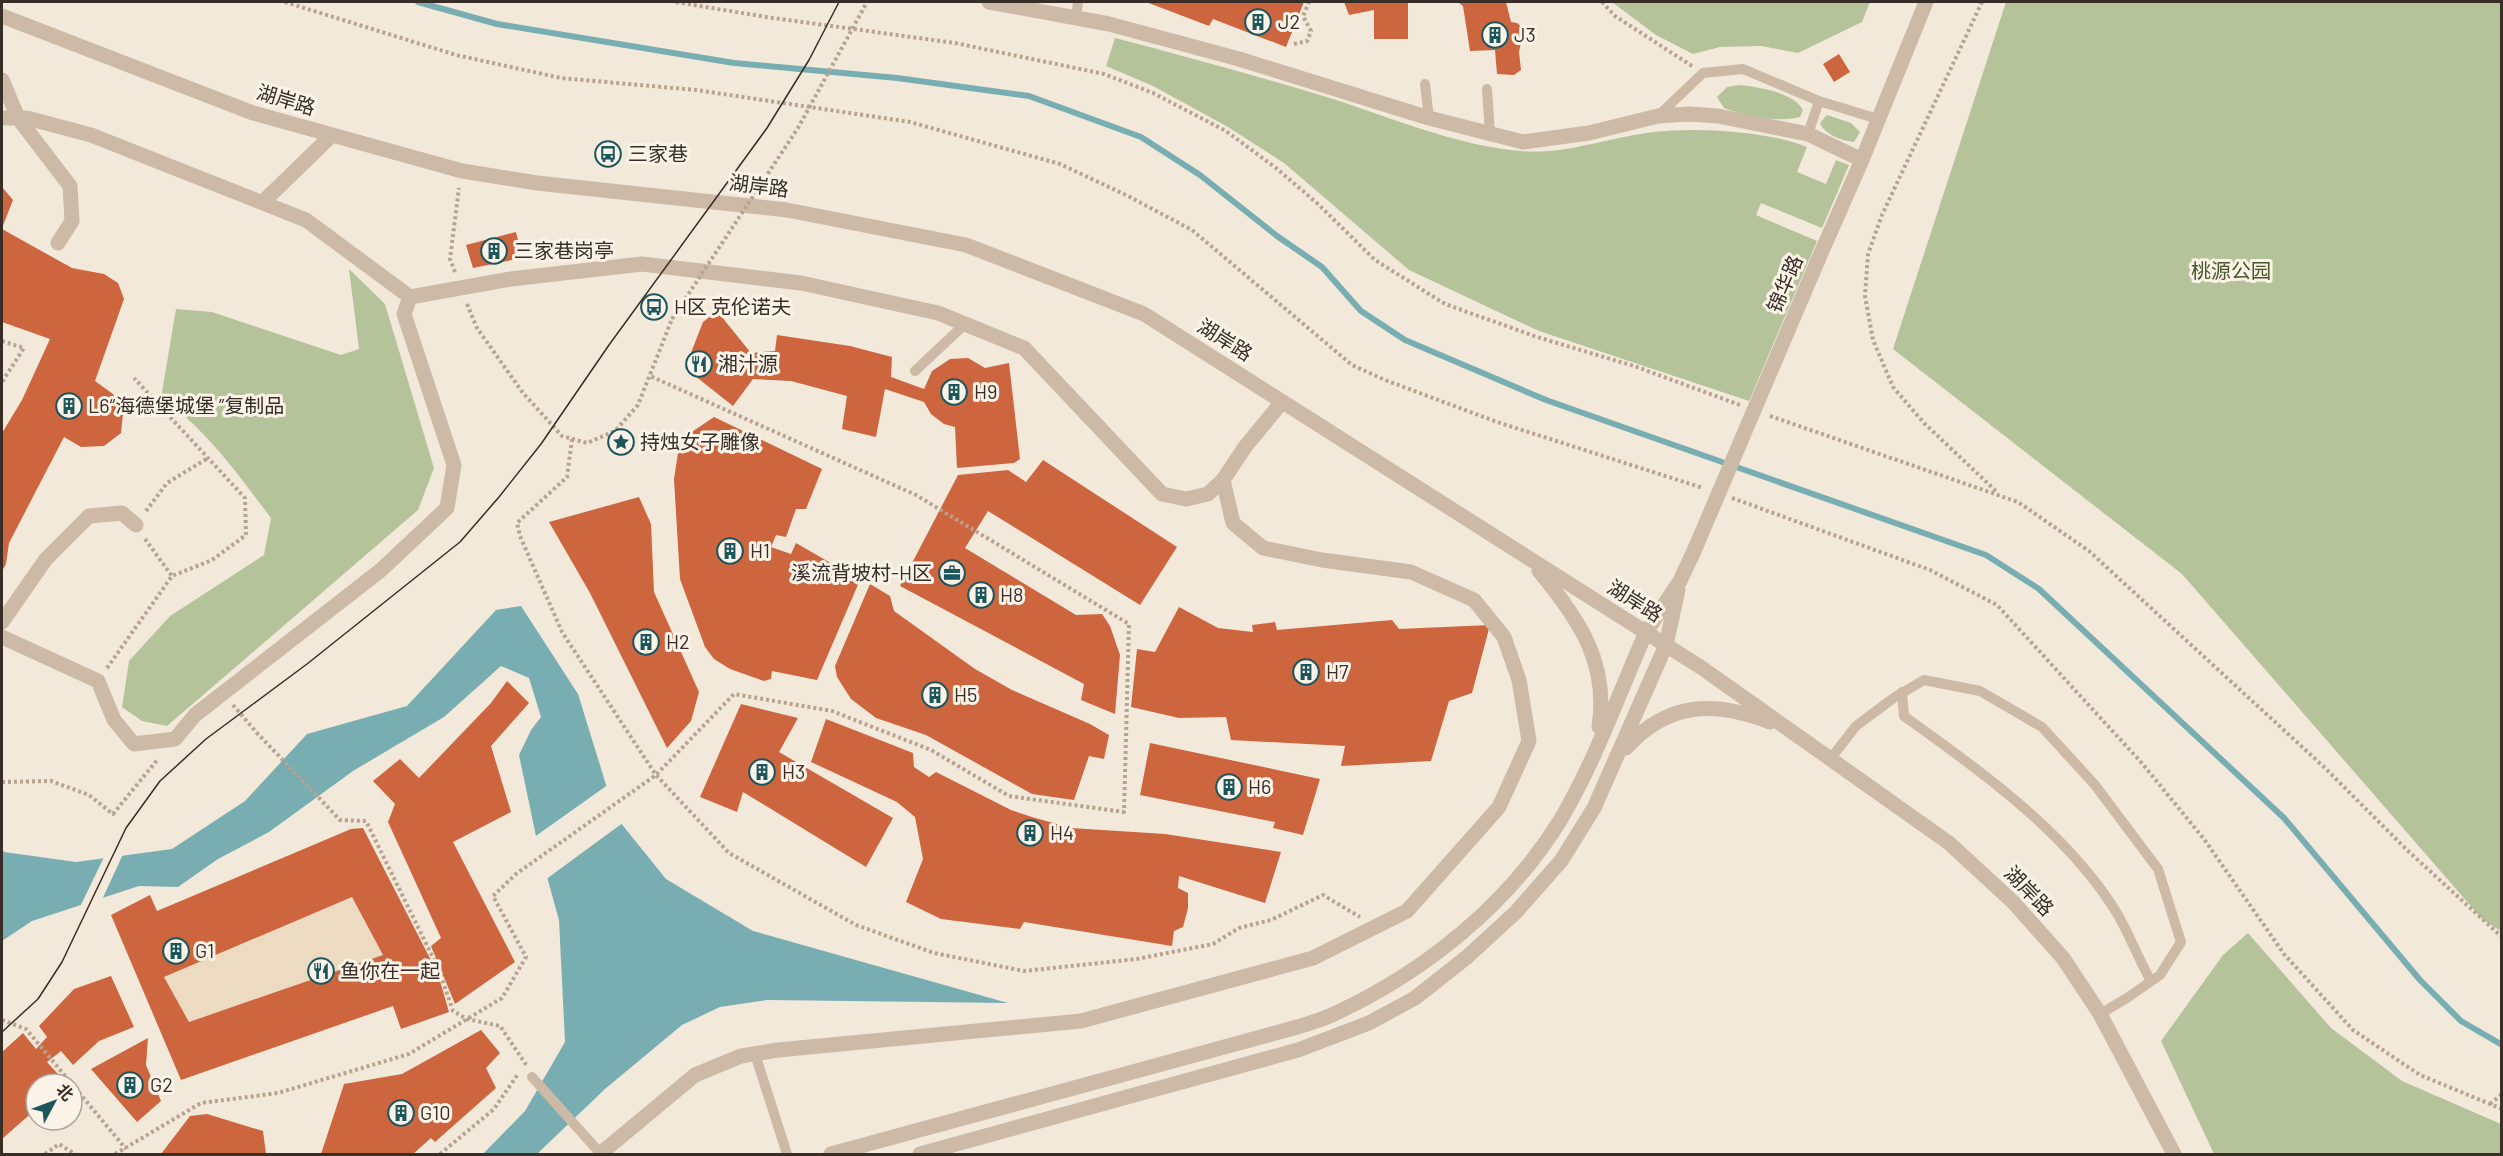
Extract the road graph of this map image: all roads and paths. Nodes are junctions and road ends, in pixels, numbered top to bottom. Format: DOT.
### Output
graph roads {
  1 [pos="285,2"];
  2 [pos="675,2"];
  3 [pos="867,2"];
  4 [pos="989,2"];
  5 [pos="1078,2"];
  6 [pos="1309,2"];
  7 [pos="1602,2"];
  8 [pos="1926,2"];
  9 [pos="1982,2"];
  10 [pos="2,16"];
  11 [pos="1076,18"];
  12 [pos="1294,44"];
  13 [pos="1703,73"];
  14 [pos="2,80"];
  15 [pos="1425,84"];
  16 [pos="1487,89"];
  17 [pos="1819,101"];
  18 [pos="1658,116"];
  19 [pos="2,118"];
  20 [pos="18,118"];
  21 [pos="1429,118"];
  22 [pos="1878,119"];
  23 [pos="1490,134"];
  24 [pos="1808,134"];
  25 [pos="331,136"];
  26 [pos="1862,160"];
  27 [pos="462,171"];
  28 [pos="263,202"];
  29 [pos="58,243"];
  30 [pos="460,287"];
  31 [pos="411,297"];
  32 [pos="965,324"];
  33 [pos="2,341"];
  34 [pos="915,371"];
  35 [pos="650,376"];
  36 [pos="134,378"];
  37 [pos="2,382"];
  38 [pos="1282,402"];
  39 [pos="1742,406"];
  40 [pos="1763,414"];
  41 [pos="572,439"];
  42 [pos="208,458"];
  43 [pos="1223,480"];
  44 [pos="1707,490"];
  45 [pos="2000,495"];
  46 [pos="1730,497"];
  47 [pos="135,525"];
  48 [pos="1530,559"];
  49 [pos="172,576"];
  50 [pos="1680,581"];
  51 [pos="2,622"];
  52 [pos="1646,632"];
  53 [pos="2,637"];
  54 [pos="1666,645"];
  55 [pos="98,681"];
  56 [pos="1902,692"];
  57 [pos="224,693"];
  58 [pos="1792,731"];
  59 [pos="175,739"];
  60 [pos="1596,746"];
  61 [pos="1617,757"];
  62 [pos="1831,758"];
  63 [pos="656,775"];
  64 [pos="2,782"];
  65 [pos="1376,926"];
  66 [pos="2502,937"];
  67 [pos="2151,981"];
  68 [pos="2100,1014"];
  69 [pos="467,1019"];
  70 [pos="2,1020"];
  71 [pos="755,1054"];
  72 [pos="525,1063"];
  73 [pos="532,1077"];
  74 [pos="2502,1094"];
  75 [pos="2490,1104"];
  76 [pos="2502,1108"];
  77 [pos="126,1149"];
  78 [pos="600,1154"];
  79 [pos="45,1155"];
  80 [pos="75,1155"];
  81 [pos="115,1155"];
  82 [pos="440,1155"];
  83 [pos="787,1155"];
  84 [pos="831,1155"];
  85 [pos="920,1155"];
  86 [pos="2174,1155"];
  1 -- 44 [label="path"];
  2 -- 39 [label="path"];
  3 -- 35 [label="path, bridge"];
  4 -- 11 [label="street"];
  5 -- 11 [label="lane"];
  6 -- 12 [label="path"];
  7 -- 13 [label="path"];
  8 -- 22 [label="street, 锦华路"];
  9 -- 45 [label="path"];
  10 -- 25 [label="street, 湖岸路"];
  11 -- 21 [label="street"];
  13 -- 17 [label="lane"];
  13 -- 18 [label="lane"];
  14 -- 20 [label="street"];
  15 -- 21 [label="lane"];
  16 -- 23 [label="lane"];
  17 -- 22 [label="lane"];
  17 -- 24 [label="lane"];
  18 -- 23 [label="street"];
  18 -- 24 [label="street"];
  19 -- 20 [label="street"];
  20 -- 28 [label="street"];
  20 -- 29 [label="street"];
  21 -- 23 [label="street"];
  22 -- 26 [label="street, 锦华路"];
  24 -- 26 [label="street"];
  25 -- 27 [label="street, 湖岸路"];
  25 -- 28 [label="street"];
  26 -- 50 [label="street, 锦华路, bridge"];
  27 -- 30 [label="path"];
  27 -- 38 [label="street, 湖岸路"];
  28 -- 31 [label="street"];
  30 -- 31 [label="street"];
  30 -- 32 [label="street"];
  30 -- 41 [label="path"];
  31 -- 57 [label="street"];
  32 -- 34 [label="lane"];
  32 -- 43 [label="street"];
  33 -- 37 [label="path"];
  35 -- 41 [label="path"];
  35 -- 63 [label="path"];
  36 -- 42 [label="path"];
  38 -- 43 [label="street"];
  38 -- 48 [label="street, 湖岸路"];
  40 -- 45 [label="path"];
  41 -- 63 [label="path"];
  42 -- 47 [label="path"];
  42 -- 49 [label="path"];
  43 -- 65 [label="street"];
  45 -- 66 [label="path"];
  46 -- 75 [label="path"];
  47 -- 49 [label="path"];
  47 -- 51 [label="street"];
  48 -- 52 [label="street, 湖岸路"];
  48 -- 60 [label="street"];
  49 -- 55 [label="path"];
  50 -- 52 [label="street, 锦华路"];
  50 -- 54 [label="street, 锦华路"];
  52 -- 54 [label="street, 湖岸路"];
  52 -- 60 [label="street, 锦华路"];
  53 -- 55 [label="street"];
  54 -- 58 [label="street, 湖岸路"];
  54 -- 61 [label="street, 锦华路"];
  55 -- 59 [label="street"];
  56 -- 62 [label="lane"];
  56 -- 67 [label="lane"];
  56 -- 67 [label="lane"];
  57 -- 59 [label="street"];
  57 -- 69 [label="path"];
  58 -- 61 [label="street"];
  58 -- 62 [label="street, 湖岸路"];
  59 -- 64 [label="path"];
  60 -- 84 [label="street"];
  61 -- 85 [label="street, 锦华路"];
  62 -- 68 [label="street, 湖岸路"];
  63 -- 65 [label="path"];
  63 -- 69 [label="path"];
  65 -- 71 [label="street"];
  67 -- 68 [label="lane"];
  68 -- 86 [label="street, 湖岸路"];
  69 -- 72 [label="path"];
  69 -- 77 [label="path"];
  70 -- 77 [label="path"];
  71 -- 78 [label="street"];
  71 -- 83 [label="lane"];
  72 -- 73 [label="path"];
  72 -- 82 [label="path"];
  73 -- 78 [label="lane"];
  74 -- 75 [label="path"];
  75 -- 76 [label="path"];
  77 -- 81 [label="path"];
  79 -- 80 [label="path"];
}
